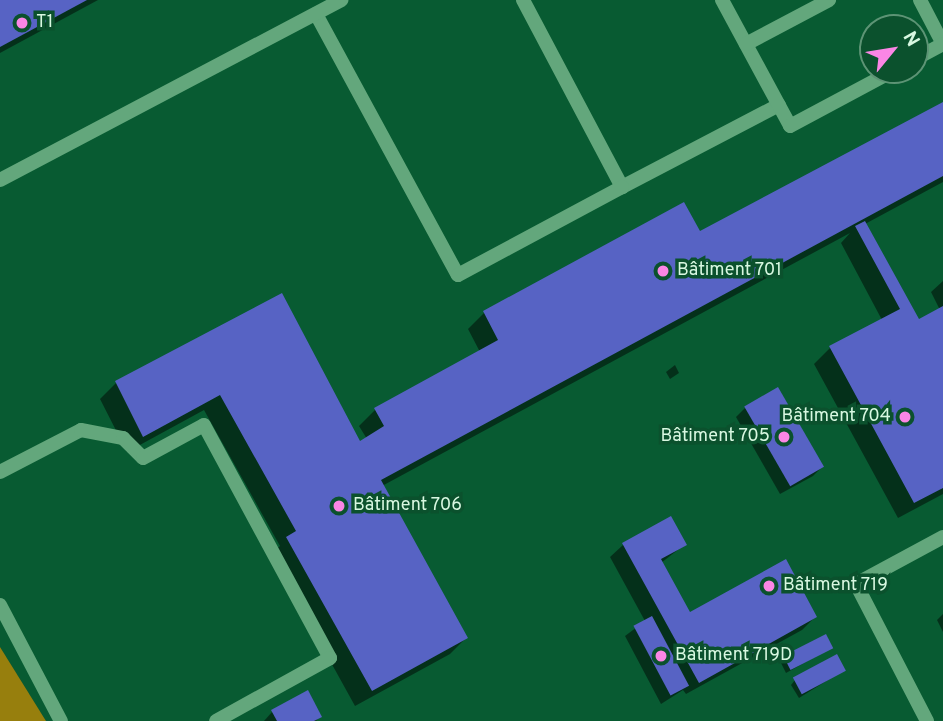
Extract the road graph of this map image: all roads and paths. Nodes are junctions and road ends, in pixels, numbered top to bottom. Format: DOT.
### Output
graph roads {
  1 [pos="342,0"];
  2 [pos="523,0"];
  3 [pos="722,0"];
  4 [pos="829,0"];
  5 [pos="919,0"];
  6 [pos="316,14"];
  7 [pos="746,44"];
  8 [pos="943,44"];
  9 [pos="869,84"];
  10 [pos="779,105"];
  11 [pos="0,180"];
  12 [pos="622,187"];
  13 [pos="0,472"];
  14 [pos="943,537"];
  15 [pos="0,605"];
  16 [pos="61,721"];
  17 [pos="216,721"];
  18 [pos="927,721"];
  1 -- 6 [label="lane"];
  2 -- 12 [label="lane"];
  3 -- 7 [label="lane"];
  4 -- 7 [label="lane"];
  5 -- 8 [label="lane"];
  6 -- 11 [label="lane"];
  6 -- 12 [label="lane"];
  7 -- 10 [label="lane"];
  9 -- 10 [label="lane"];
  10 -- 12 [label="lane"];
  13 -- 17 [label="lane"];
  14 -- 18 [label="lane"];
  15 -- 16 [label="lane"];
}
